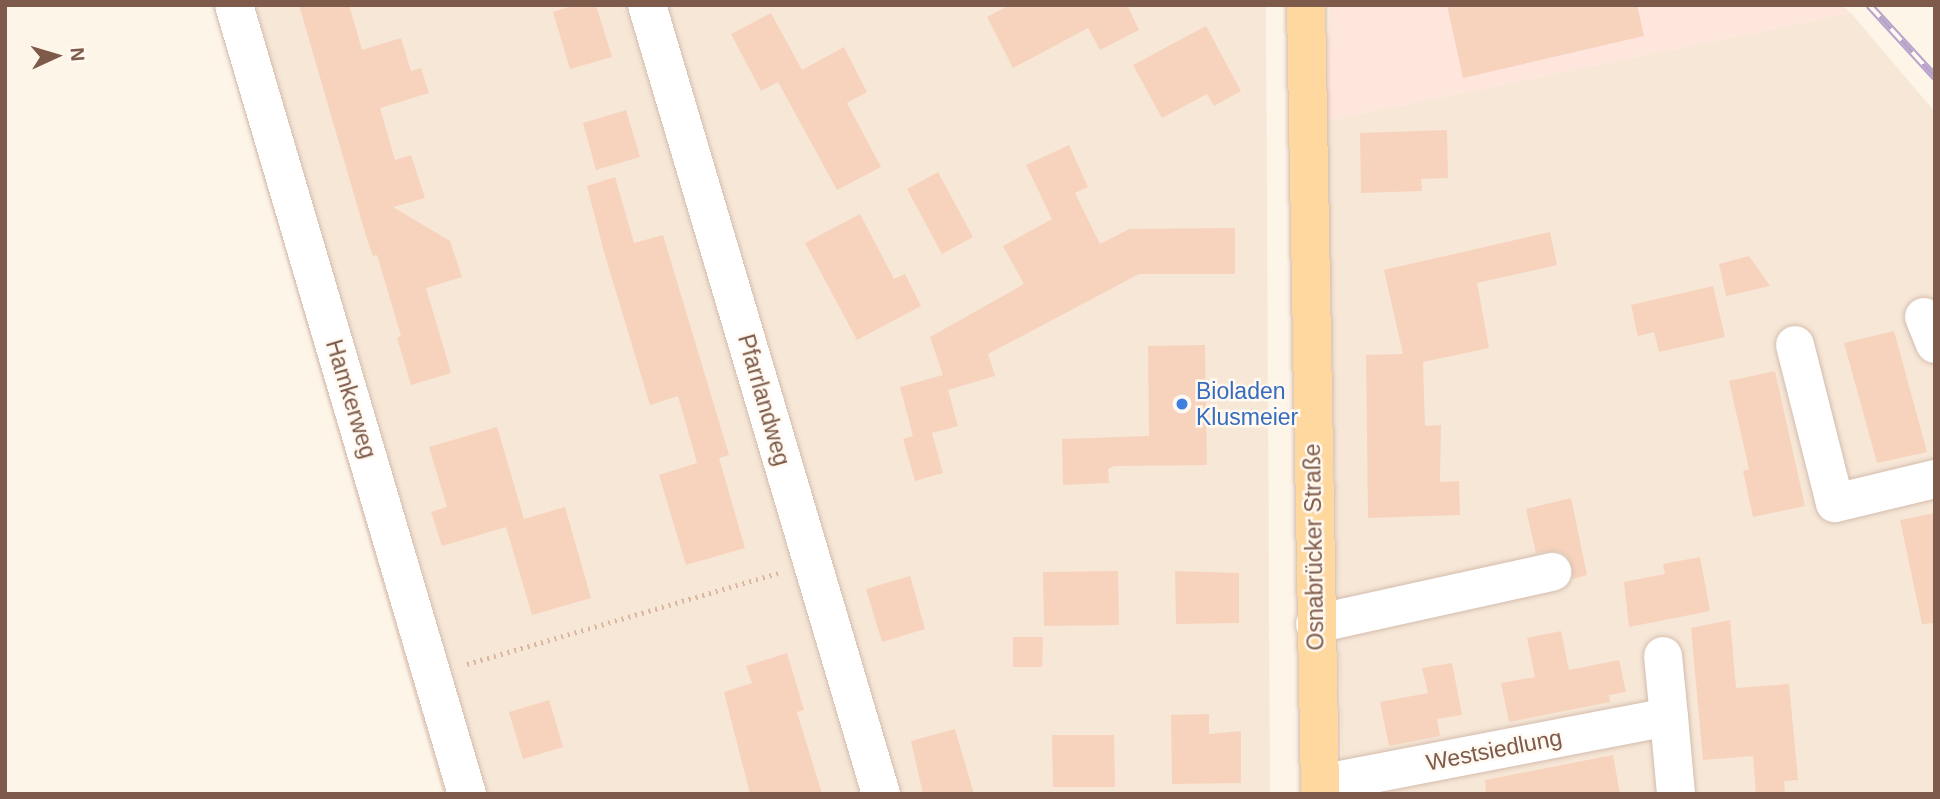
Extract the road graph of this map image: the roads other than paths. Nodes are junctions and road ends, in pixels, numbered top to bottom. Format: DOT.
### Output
graph roads {
  1 [pos="234,5"];
  2 [pos="647,5"];
  3 [pos="1306,5"];
  4 [pos="1795,345"];
  5 [pos="1935,479"];
  6 [pos="1552,572"];
  7 [pos="1315,624"];
  8 [pos="1663,656"];
  9 [pos="1669,716"];
  10 [pos="1320,789"];
  11 [pos="467,794"];
  12 [pos="880,794"];
  13 [pos="1676,794"];
  1 -- 11 [label="street, Hamkerweg"];
  2 -- 12 [label="street, Pfarrlandweg"];
  3 -- 7 [label="main road, Osnabrücker Straße"];
  4 -- 5 [label="street"];
  6 -- 7 [label="street"];
  7 -- 10 [label="main road, Osnabrücker Straße"];
  8 -- 9 [label="street"];
  9 -- 10 [label="street, Westsiedlung"];
  9 -- 13 [label="street"];
}
